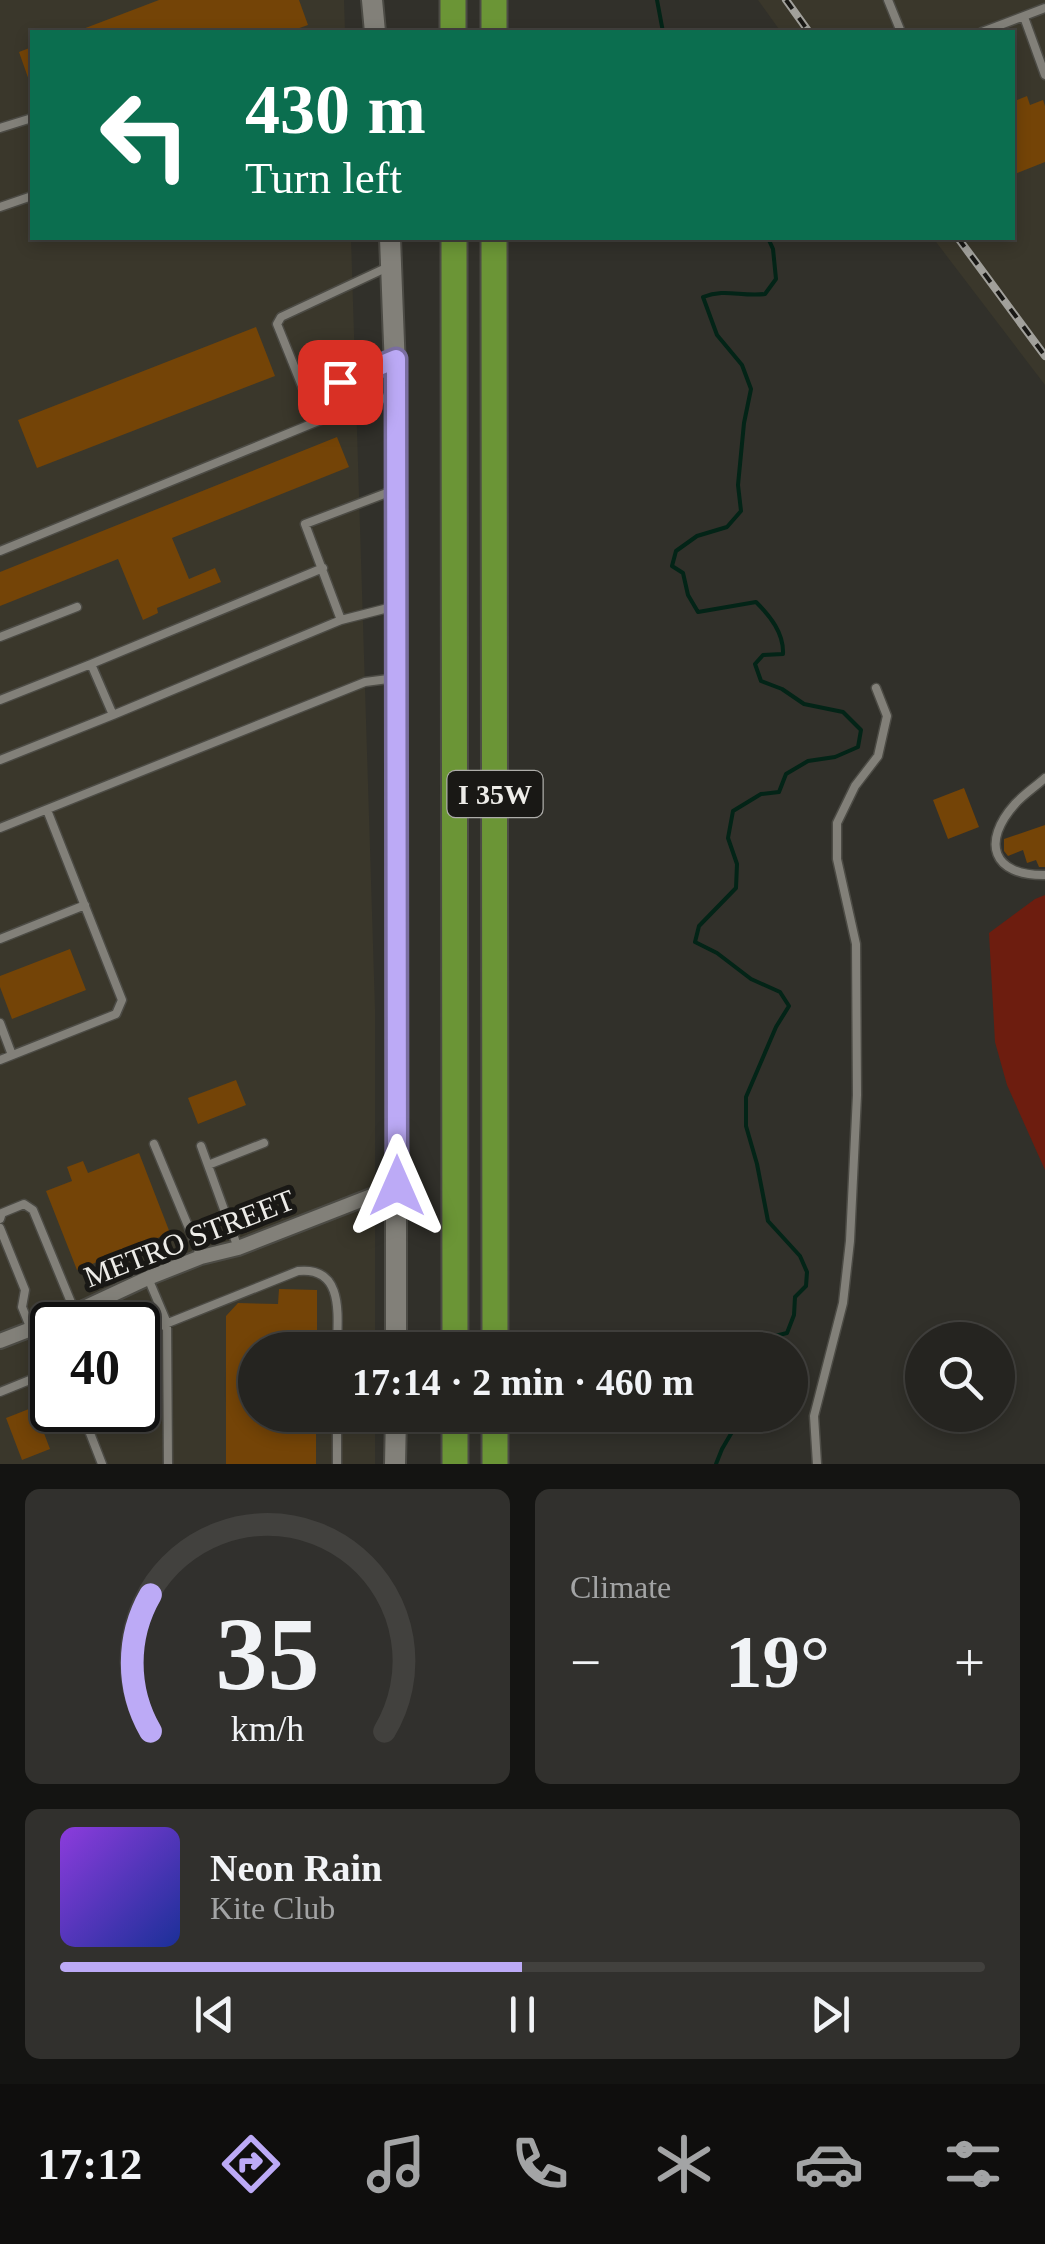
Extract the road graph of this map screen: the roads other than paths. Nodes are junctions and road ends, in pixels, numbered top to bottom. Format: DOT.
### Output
graph roads {
  1 [pos="372,0"];
  2 [pos="453,0"];
  3 [pos="494,0"];
  4 [pos="888,0"];
  5 [pos="1045,8"];
  6 [pos="1024,17"];
  7 [pos="375,30"];
  8 [pos="453,30"];
  9 [pos="494,30"];
  10 [pos="900,30"];
  11 [pos="988,30"];
  12 [pos="1045,74"];
  13 [pos="30,119"];
  14 [pos="0,128"];
  15 [pos="30,197"];
  16 [pos="0,207"];
  17 [pos="390,240"];
  18 [pos="454,240"];
  19 [pos="494,240"];
  20 [pos="392,266"];
  21 [pos="396,359"];
  22 [pos="396,395"];
  23 [pos="396,489"];
  24 [pos="0,551"];
  25 [pos="322,568"];
  26 [pos="396,606"];
  27 [pos="77,607"];
  28 [pos="341,620"];
  29 [pos="0,637"];
  30 [pos="91,664"];
  31 [pos="396,678"];
  32 [pos="876,688"];
  33 [pos="0,700"];
  34 [pos="112,715"];
  35 [pos="0,760"];
  36 [pos="1045,778"];
  37 [pos="47,810"];
  38 [pos="0,828"];
  39 [pos="1045,875"];
  40 [pos="85,905"];
  41 [pos="0,939"];
  42 [pos="0,1024"];
  43 [pos="12,1055"];
  44 [pos="0,1060"];
  45 [pos="264,1143"];
  46 [pos="154,1144"];
  47 [pos="201,1146"];
  48 [pos="208,1165"];
  49 [pos="397,1186"];
  50 [pos="0,1219"];
  51 [pos="0,1228"];
  52 [pos="238,1248"];
  53 [pos="201,1257"];
  54 [pos="148,1278"];
  55 [pos="71,1302"];
  56 [pos="96,1302"];
  57 [pos="166,1323"];
  58 [pos="160,1325"];
  59 [pos="30,1327"];
  60 [pos="30,1329"];
  61 [pos="337,1332"];
  62 [pos="396,1332"];
  63 [pos="454,1332"];
  64 [pos="495,1332"];
  65 [pos="0,1341"];
  66 [pos="30,1380"];
  67 [pos="0,1392"];
  68 [pos="90,1432"];
  69 [pos="337,1432"];
  70 [pos="396,1432"];
  71 [pos="454,1432"];
  72 [pos="495,1432"];
  73 [pos="102,1464"];
  74 [pos="168,1464"];
  75 [pos="338,1464"];
  76 [pos="395,1464"];
  77 [pos="454,1464"];
  78 [pos="495,1464"];
  79 [pos="817,1464"];
  1 -- 7 [label="street"];
  2 -- 8 [label="highway"];
  3 -- 9 [label="highway"];
  4 -- 10 [label="lane"];
  5 -- 6 [label="lane"];
  6 -- 11 [label="lane"];
  6 -- 12 [label="lane"];
  13 -- 14 [label="lane"];
  15 -- 16 [label="lane"];
  17 -- 20 [label="street"];
  18 -- 63 [label="highway, I 35W"];
  19 -- 64 [label="highway, I 35W"];
  20 -- 21 [label="street"];
  20 -- 21 [label="lane"];
  21 -- 22 [label="street"];
  22 -- 23 [label="street"];
  22 -- 24 [label="lane"];
  23 -- 25 [label="lane"];
  23 -- 26 [label="street"];
  25 -- 28 [label="lane"];
  25 -- 30 [label="lane"];
  26 -- 28 [label="lane"];
  26 -- 31 [label="street"];
  27 -- 29 [label="lane"];
  28 -- 34 [label="lane"];
  30 -- 33 [label="lane"];
  30 -- 34 [label="lane"];
  31 -- 37 [label="lane"];
  31 -- 49 [label="street"];
  32 -- 79 [label="lane"];
  34 -- 35 [label="lane"];
  36 -- 39 [label="lane"];
  37 -- 38 [label="lane"];
  37 -- 40 [label="lane"];
  40 -- 41 [label="lane"];
  40 -- 43 [label="lane"];
  42 -- 43 [label="lane"];
  43 -- 44 [label="lane"];
  45 -- 48 [label="lane"];
  46 -- 53 [label="lane"];
  47 -- 48 [label="lane"];
  48 -- 52 [label="lane"];
  49 -- 52 [label="street, METRO STREET"];
  49 -- 62 [label="street"];
  50 -- 55 [label="lane"];
  51 -- 59 [label="lane"];
  52 -- 53 [label="street, METRO STREET"];
  53 -- 54 [label="street, METRO STREET"];
  54 -- 56 [label="street, METRO STREET"];
  54 -- 57 [label="lane"];
  57 -- 58 [label="lane"];
  57 -- 61 [label="lane"];
  57 -- 74 [label="lane"];
  60 -- 65 [label="street, METRO STREET"];
  66 -- 67 [label="lane"];
  68 -- 73 [label="lane"];
  69 -- 75 [label="lane"];
  70 -- 76 [label="street"];
  71 -- 77 [label="highway"];
  72 -- 78 [label="highway"];
}
